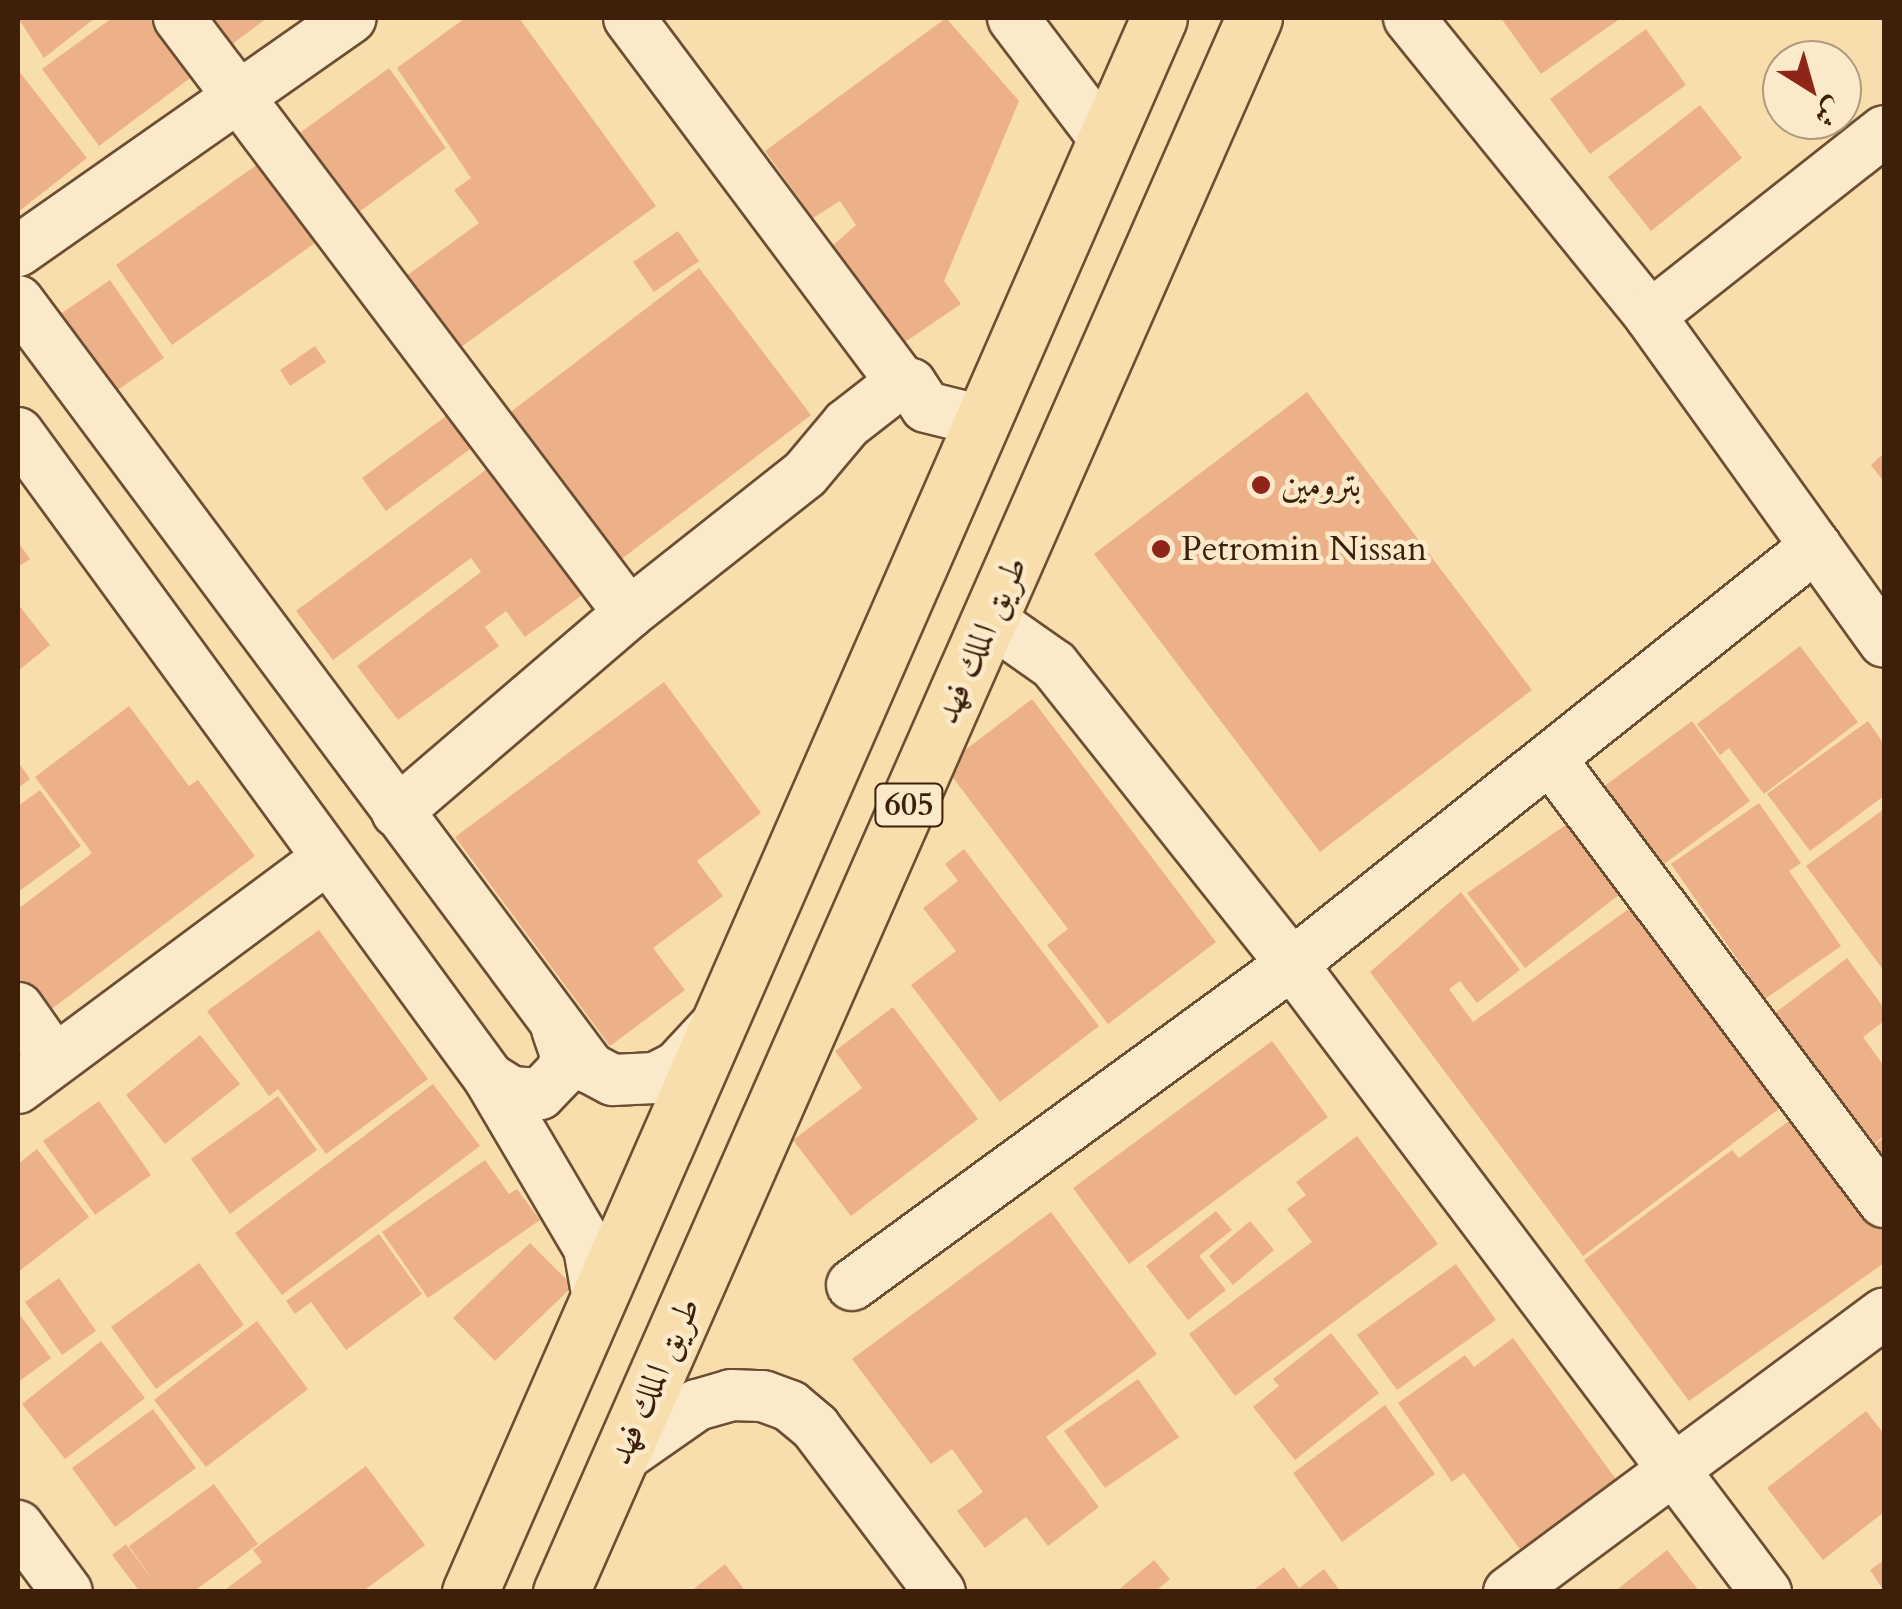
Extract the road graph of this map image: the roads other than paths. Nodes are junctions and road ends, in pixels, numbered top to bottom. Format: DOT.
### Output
graph roads {
  1 [pos="179,18"];
  2 [pos="351,18"];
  3 [pos="629,18"];
  4 [pos="1012,18"];
  5 [pos="1158,18"];
  6 [pos="1254,18"];
  7 [pos="1408,18"];
  8 [pos="241,98"];
  9 [pos="1884,131"];
  10 [pos="1106,141"];
  11 [pos="18,252"];
  12 [pos="18,301"];
  13 [pos="1650,316"];
  14 [pos="901,382"];
  15 [pos="982,421"];
  16 [pos="18,433"];
  17 [pos="1816,546"];
  18 [pos="629,613"];
  19 [pos="990,620"];
  20 [pos="1884,642"];
  21 [pos="1552,761"];
  22 [pos="396,812"];
  23 [pos="326,859"];
  24 [pos="1292,964"];
  25 [pos="18,1008"];
  26 [pos="726,1011"];
  27 [pos="557,1029"];
  28 [pos="36,1073"];
  29 [pos="488,1078"];
  30 [pos="1884,1202"];
  31 [pos="852,1286"];
  32 [pos="598,1299"];
  33 [pos="1884,1313"];
  34 [pos="621,1458"];
  35 [pos="1674,1471"];
  36 [pos="18,1526"];
  37 [pos="67,1592"];
  38 [pos="470,1592"];
  39 [pos="561,1592"];
  40 [pos="940,1592"];
  41 [pos="1509,1592"];
  42 [pos="1766,1592"];
  1 -- 8 [label="street"];
  2 -- 8 [label="street"];
  3 -- 14 [label="street"];
  4 -- 10 [label="street"];
  5 -- 10 [label="highway, 605"];
  6 -- 19 [label="highway, طريق الملك فهد / 605"];
  7 -- 13 [label="street"];
  8 -- 11 [label="street"];
  8 -- 18 [label="street"];
  9 -- 13 [label="street"];
  10 -- 15 [label="highway, 605"];
  12 -- 22 [label="street"];
  13 -- 17 [label="street"];
  14 -- 15 [label="street"];
  14 -- 18 [label="street"];
  15 -- 26 [label="highway, 605"];
  16 -- 23 [label="street"];
  17 -- 20 [label="street"];
  17 -- 21 [label="street"];
  18 -- 22 [label="street"];
  19 -- 24 [label="street"];
  19 -- 34 [label="highway, طريق الملك فهد / 605"];
  21 -- 24 [label="street"];
  21 -- 30 [label="street"];
  22 -- 27 [label="street"];
  23 -- 28 [label="street"];
  23 -- 29 [label="street"];
  24 -- 31 [label="street"];
  24 -- 35 [label="street"];
  25 -- 28 [label="street"];
  26 -- 27 [label="street"];
  26 -- 32 [label="highway, 605"];
  27 -- 29 [label="street"];
  29 -- 32 [label="street"];
  32 -- 38 [label="highway, 605"];
  33 -- 35 [label="street"];
  34 -- 39 [label="highway, طريق الملك فهد / 605"];
  34 -- 40 [label="street"];
  35 -- 41 [label="street"];
  35 -- 42 [label="street"];
  36 -- 37 [label="street"];
}
